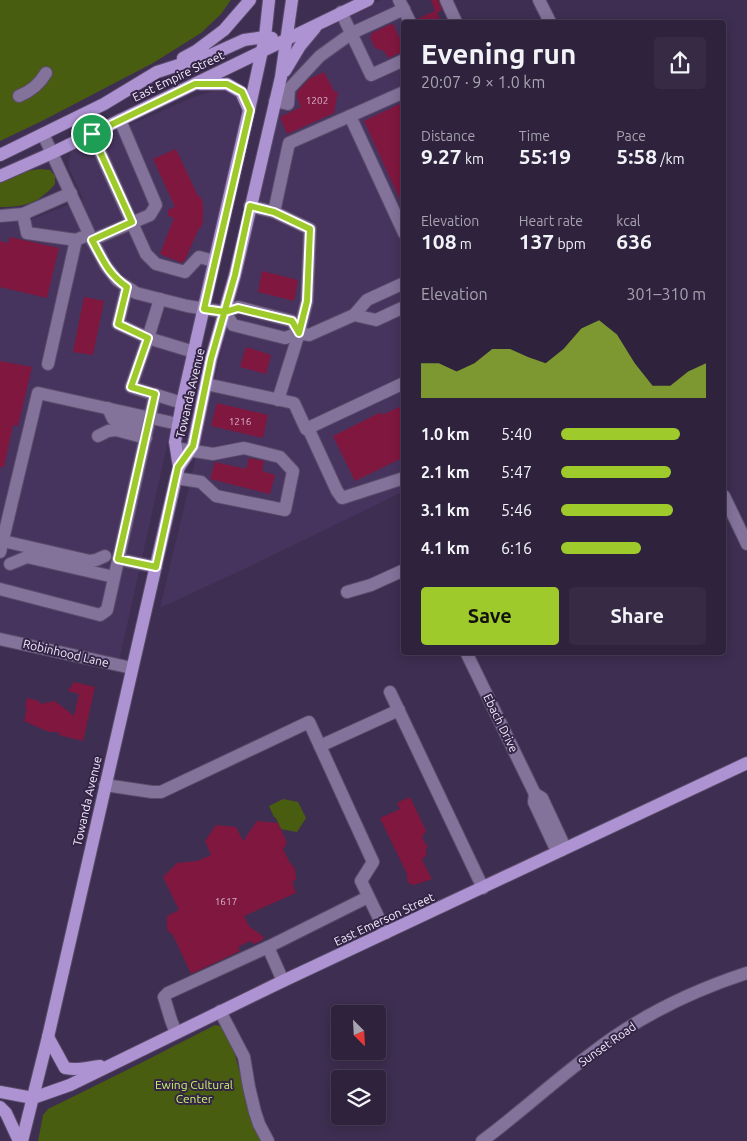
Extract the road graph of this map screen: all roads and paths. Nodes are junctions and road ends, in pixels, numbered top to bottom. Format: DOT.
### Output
graph roads {
  1 [pos="250,0"];
  2 [pos="269,0"];
  3 [pos="292,0"];
  4 [pos="368,0"];
  5 [pos="446,0"];
  6 [pos="539,0"];
  7 [pos="401,4"];
  8 [pos="341,12"];
  9 [pos="409,20"];
  10 [pos="455,20"];
  11 [pos="549,20"];
  12 [pos="320,23"];
  13 [pos="352,33"];
  14 [pos="265,38"];
  15 [pos="287,39"];
  16 [pos="262,52"];
  17 [pos="401,61"];
  18 [pos="158,72"];
  19 [pos="46,73"];
  20 [pos="281,77"];
  21 [pos="295,82"];
  22 [pos="195,84"];
  23 [pos="401,93"];
  24 [pos="19,96"];
  25 [pos="275,101"];
  26 [pos="250,110"];
  27 [pos="350,116"];
  28 [pos="120,120"];
  29 [pos="43,134"];
  30 [pos="92,134"];
  31 [pos="52,153"];
  32 [pos="0,155"];
  33 [pos="0,176"];
  34 [pos="71,193"];
  35 [pos="250,206"];
  36 [pos="274,212"];
  37 [pos="22,214"];
  38 [pos="0,216"];
  39 [pos="132,222"];
  40 [pos="401,226"];
  41 [pos="91,237"];
  42 [pos="76,240"];
  43 [pos="214,261"];
  44 [pos="401,284"];
  45 [pos="127,287"];
  46 [pos="160,300"];
  47 [pos="401,308"];
  48 [pos="204,309"];
  49 [pos="225,312"];
  50 [pos="354,314"];
  51 [pos="299,333"];
  52 [pos="148,338"];
  53 [pos="194,352"];
  54 [pos="48,364"];
  55 [pos="206,384"];
  56 [pos="401,384"];
  57 [pos="155,394"];
  58 [pos="278,400"];
  59 [pos="182,403"];
  60 [pos="178,424"];
  61 [pos="148,427"];
  62 [pos="308,428"];
  63 [pos="98,436"];
  64 [pos="176,448"];
  65 [pos="189,451"];
  66 [pos="177,473"];
  67 [pos="401,479"];
  68 [pos="726,500"];
  69 [pos="747,544"];
  70 [pos="1,546"];
  71 [pos="105,556"];
  72 [pos="118,559"];
  73 [pos="10,564"];
  74 [pos="156,567"];
  75 [pos="401,571"];
  76 [pos="114,577"];
  77 [pos="0,589"];
  78 [pos="347,592"];
  79 [pos="0,639"];
  80 [pos="467,655"];
  81 [pos="132,668"];
  82 [pos="390,692"];
  83 [pos="398,710"];
  84 [pos="320,746"];
  85 [pos="747,763"];
  86 [pos="105,785"];
  87 [pos="561,849"];
  88 [pos="483,888"];
  89 [pos="368,897"];
  90 [pos="386,933"];
  91 [pos="268,947"];
  92 [pos="747,973"];
  93 [pos="284,981"];
  94 [pos="220,1011"];
  95 [pos="176,1033"];
  96 [pos="48,1037"];
  97 [pos="112,1064"];
  98 [pos="0,1092"];
  99 [pos="33,1098"];
  100 [pos="0,1107"];
  101 [pos="21,1141"];
  102 [pos="268,1141"];
  103 [pos="482,1141"];
  1 -- 18 [label="main road"];
  2 -- 14 [label="main road, Towanda Avenue"];
  3 -- 15 [label="main road, Towanda Avenue"];
  4 -- 8 [label="main road, East Empire Street"];
  5 -- 10 [label="street"];
  6 -- 11 [label="street"];
  7 -- 9 [label="street"];
  7 -- 13 [label="street"];
  8 -- 12 [label="main road, East Empire Street"];
  8 -- 13 [label="street"];
  12 -- 15 [label="main road, East Empire Street"];
  12 -- 20 [label="main road"];
  13 -- 17 [label="street"];
  13 -- 21 [label="street"];
  14 -- 15 [label="main road, East Empire Street"];
  14 -- 16 [label="main road, Towanda Avenue"];
  14 -- 18 [label="main road, East Empire Street"];
  15 -- 16 [label="main road, East Empire Street"];
  15 -- 20 [label="main road, Towanda Avenue"];
  16 -- 22 [label="main road, East Empire Street"];
  16 -- 26 [label="main road, Towanda Avenue"];
  18 -- 29 [label="main road, East Empire Street"];
  19 -- 24 [label="street"];
  20 -- 21 [label="street"];
  20 -- 25 [label="main road, Towanda Avenue"];
  21 -- 25 [label="street"];
  22 -- 26 [label="main road"];
  22 -- 28 [label="main road, East Empire Street"];
  23 -- 27 [label="street"];
  25 -- 35 [label="main road, Towanda Avenue"];
  26 -- 43 [label="main road, Towanda Avenue"];
  27 -- 36 [label="street"];
  27 -- 40 [label="street"];
  28 -- 30 [label="main road, East Empire Street"];
  28 -- 39 [label="street"];
  29 -- 31 [label="street"];
  29 -- 32 [label="main road, East Empire Street"];
  30 -- 31 [label="main road, East Empire Street"];
  30 -- 39 [label="street"];
  31 -- 33 [label="main road, East Empire Street"];
  31 -- 34 [label="street"];
  34 -- 37 [label="street"];
  34 -- 41 [label="street"];
  35 -- 36 [label="street"];
  35 -- 49 [label="main road, Towanda Avenue"];
  36 -- 51 [label="street"];
  37 -- 38 [label="street"];
  37 -- 42 [label="street"];
  39 -- 41 [label="street"];
  39 -- 43 [label="street"];
  41 -- 42 [label="street"];
  41 -- 45 [label="street"];
  42 -- 54 [label="street"];
  43 -- 48 [label="main road, Towanda Avenue"];
  44 -- 50 [label="street"];
  45 -- 46 [label="street"];
  45 -- 52 [label="street"];
  46 -- 48 [label="street"];
  46 -- 52 [label="street"];
  47 -- 50 [label="street"];
  48 -- 49 [label="street"];
  48 -- 53 [label="main road, Towanda Avenue"];
  49 -- 51 [label="street"];
  49 -- 51 [label="street"];
  49 -- 55 [label="main road, Towanda Avenue"];
  50 -- 51 [label="street"];
  51 -- 58 [label="street"];
  52 -- 53 [label="street"];
  52 -- 57 [label="street"];
  53 -- 59 [label="main road, Towanda Avenue"];
  55 -- 58 [label="street"];
  55 -- 65 [label="main road, Towanda Avenue"];
  56 -- 62 [label="street"];
  57 -- 59 [label="street"];
  57 -- 61 [label="street"];
  58 -- 62 [label="street"];
  59 -- 60 [label="main road, Towanda Avenue"];
  60 -- 61 [label="street"];
  60 -- 64 [label="main road, Towanda Avenue"];
  61 -- 63 [label="street"];
  61 -- 70 [label="street"];
  61 -- 72 [label="street"];
  62 -- 67 [label="street"];
  64 -- 65 [label="street"];
  64 -- 66 [label="main road, Towanda Avenue"];
  65 -- 66 [label="main road, Towanda Avenue"];
  65 -- 66 [label="street"];
  66 -- 74 [label="main road, Towanda Avenue"];
  68 -- 69 [label="street"];
  70 -- 71 [label="street"];
  72 -- 74 [label="street"];
  72 -- 76 [label="street"];
  73 -- 76 [label="street"];
  74 -- 81 [label="main road, Towanda Avenue"];
  75 -- 78 [label="street"];
  76 -- 77 [label="street"];
  79 -- 81 [label="street, Robinhood Lane"];
  80 -- 87 [label="street, Ebach Drive"];
  81 -- 86 [label="main road, Towanda Avenue"];
  82 -- 83 [label="street"];
  83 -- 84 [label="street"];
  83 -- 88 [label="street"];
  84 -- 86 [label="street"];
  84 -- 89 [label="street"];
  85 -- 87 [label="main road, East Emerson Street"];
  86 -- 96 [label="main road, Towanda Avenue"];
  87 -- 88 [label="main road, East Emerson Street"];
  88 -- 90 [label="main road, East Emerson Street"];
  89 -- 90 [label="street"];
  89 -- 91 [label="street"];
  90 -- 93 [label="main road, East Emerson Street"];
  91 -- 93 [label="street"];
  91 -- 95 [label="street"];
  92 -- 103 [label="street, Sunset Road"];
  93 -- 94 [label="main road, East Emerson Street"];
  94 -- 95 [label="main road, East Emerson Street"];
  94 -- 102 [label="street"];
  95 -- 97 [label="main road, East Emerson Street"];
  96 -- 97 [label="main road"];
  96 -- 99 [label="main road, Towanda Avenue"];
  97 -- 99 [label="main road, East Emerson Street"];
  98 -- 99 [label="main road"];
  99 -- 101 [label="main road, Towanda Avenue"];
  100 -- 101 [label="main road"];
}
